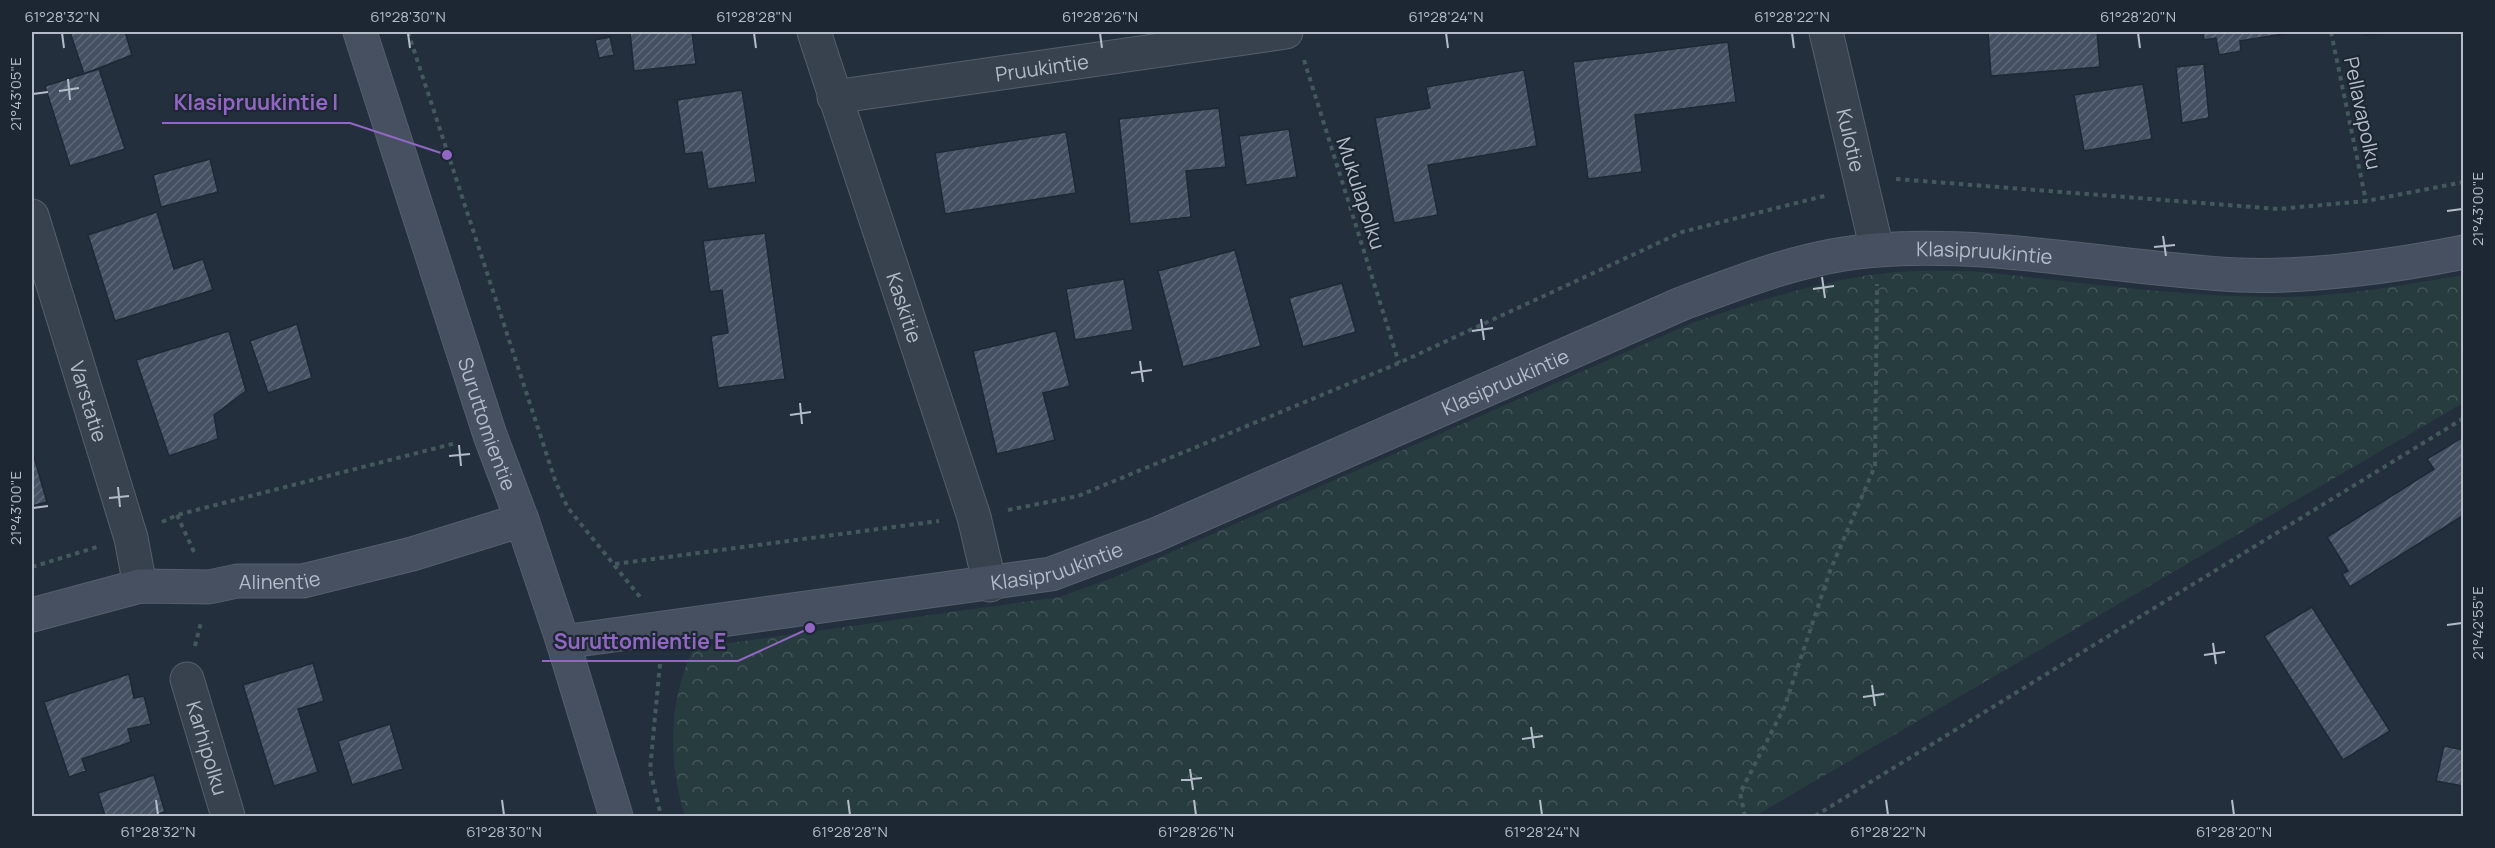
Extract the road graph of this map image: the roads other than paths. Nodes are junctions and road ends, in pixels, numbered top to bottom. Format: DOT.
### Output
graph roads {
  1 [pos="360,32"];
  2 [pos="814,32"];
  3 [pos="1826,32"];
  4 [pos="1294,43"];
  5 [pos="834,97"];
  6 [pos="32,216"];
  7 [pos="1877,249"];
  8 [pos="2463,252"];
  9 [pos="522,520"];
  10 [pos="990,585"];
  11 [pos="140,586"];
  12 [pos="32,615"];
  13 [pos="562,642"];
  14 [pos="186,679"];
  15 [pos="228,816"];
  16 [pos="616,816"];
  1 -- 9 [label="main road, Suruttomientie"];
  2 -- 5 [label="street, Kaskitie"];
  3 -- 7 [label="street, Kulotie"];
  4 -- 5 [label="street, Pruukintie"];
  5 -- 10 [label="street, Kaskitie"];
  6 -- 11 [label="street, Varstatie"];
  7 -- 8 [label="main road, Klasipruukintie"];
  7 -- 10 [label="main road, Klasipruukintie"];
  9 -- 11 [label="main road, Alinentie"];
  9 -- 13 [label="main road, Suruttomientie"];
  10 -- 13 [label="main road, Klasipruukintie"];
  11 -- 12 [label="main road, Alinentie"];
  13 -- 16 [label="main road, Suruttomientie"];
  14 -- 15 [label="street, Karhipolku"];
}
